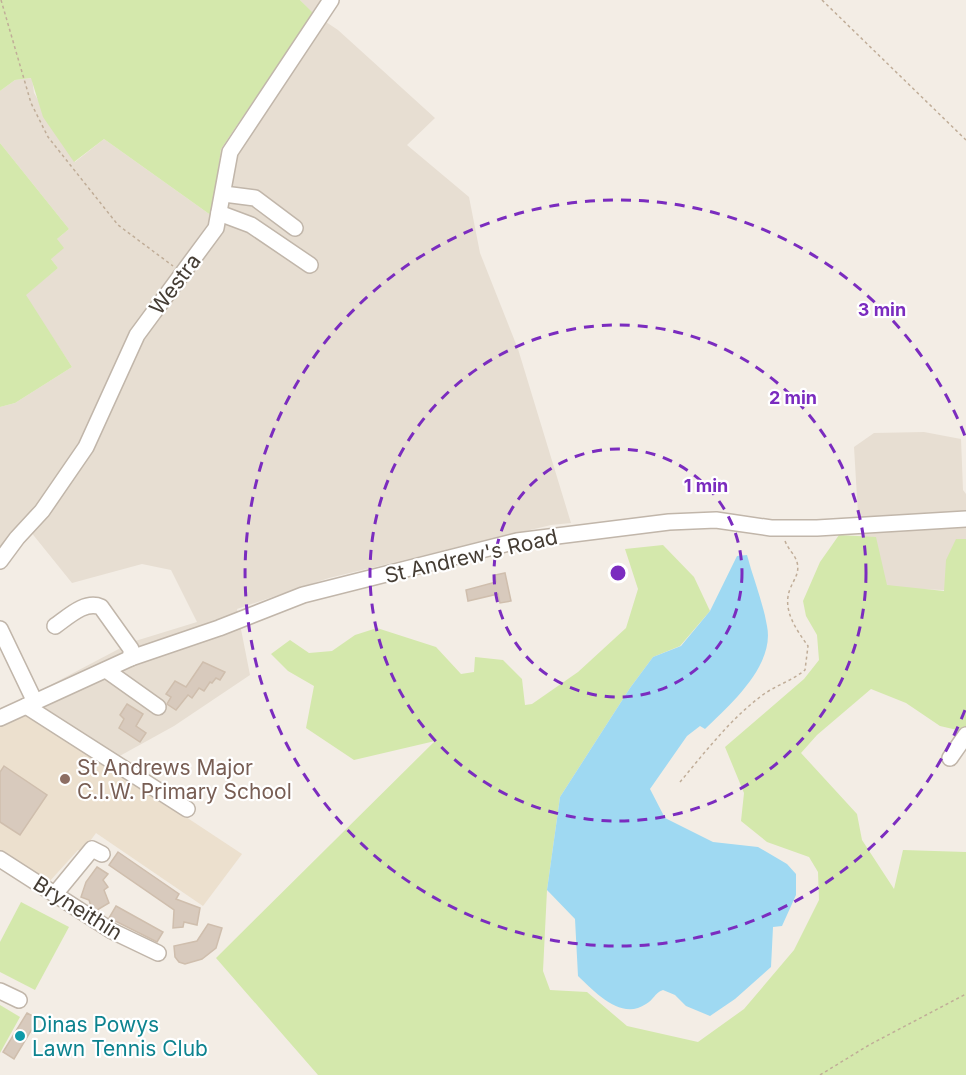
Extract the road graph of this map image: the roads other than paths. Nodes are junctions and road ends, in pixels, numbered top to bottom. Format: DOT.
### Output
graph roads {
  1 [pos="331,0"];
  2 [pos="224,194"];
  3 [pos="219,213"];
  4 [pos="295,228"];
  5 [pos="310,265"];
  6 [pos="966,519"];
  7 [pos="0,561"];
  8 [pos="55,626"];
  9 [pos="0,629"];
  10 [pos="131,658"];
  11 [pos="106,670"];
  12 [pos="31,704"];
  13 [pos="158,707"];
  14 [pos="0,718"];
  15 [pos="966,735"];
  16 [pos="950,758"];
  17 [pos="187,809"];
  18 [pos="102,854"];
  19 [pos="0,859"];
  20 [pos="55,894"];
  21 [pos="158,953"];
  22 [pos="0,991"];
  23 [pos="19,1000"];
  1 -- 2 [label="street, Westra"];
  2 -- 3 [label="street, Westra"];
  2 -- 4 [label="street"];
  3 -- 5 [label="street"];
  3 -- 7 [label="street, Westra"];
  6 -- 10 [label="street, St Andrew's Road"];
  8 -- 10 [label="street"];
  9 -- 12 [label="street"];
  10 -- 11 [label="street, St Andrew's Road"];
  11 -- 12 [label="street, St Andrew's Road"];
  11 -- 13 [label="street"];
  12 -- 14 [label="street, St Andrew's Road"];
  12 -- 17 [label="street"];
  15 -- 16 [label="street"];
  18 -- 20 [label="street"];
  19 -- 20 [label="street, Bryneithin"];
  20 -- 21 [label="street, Bryneithin"];
  22 -- 23 [label="street"];
}
